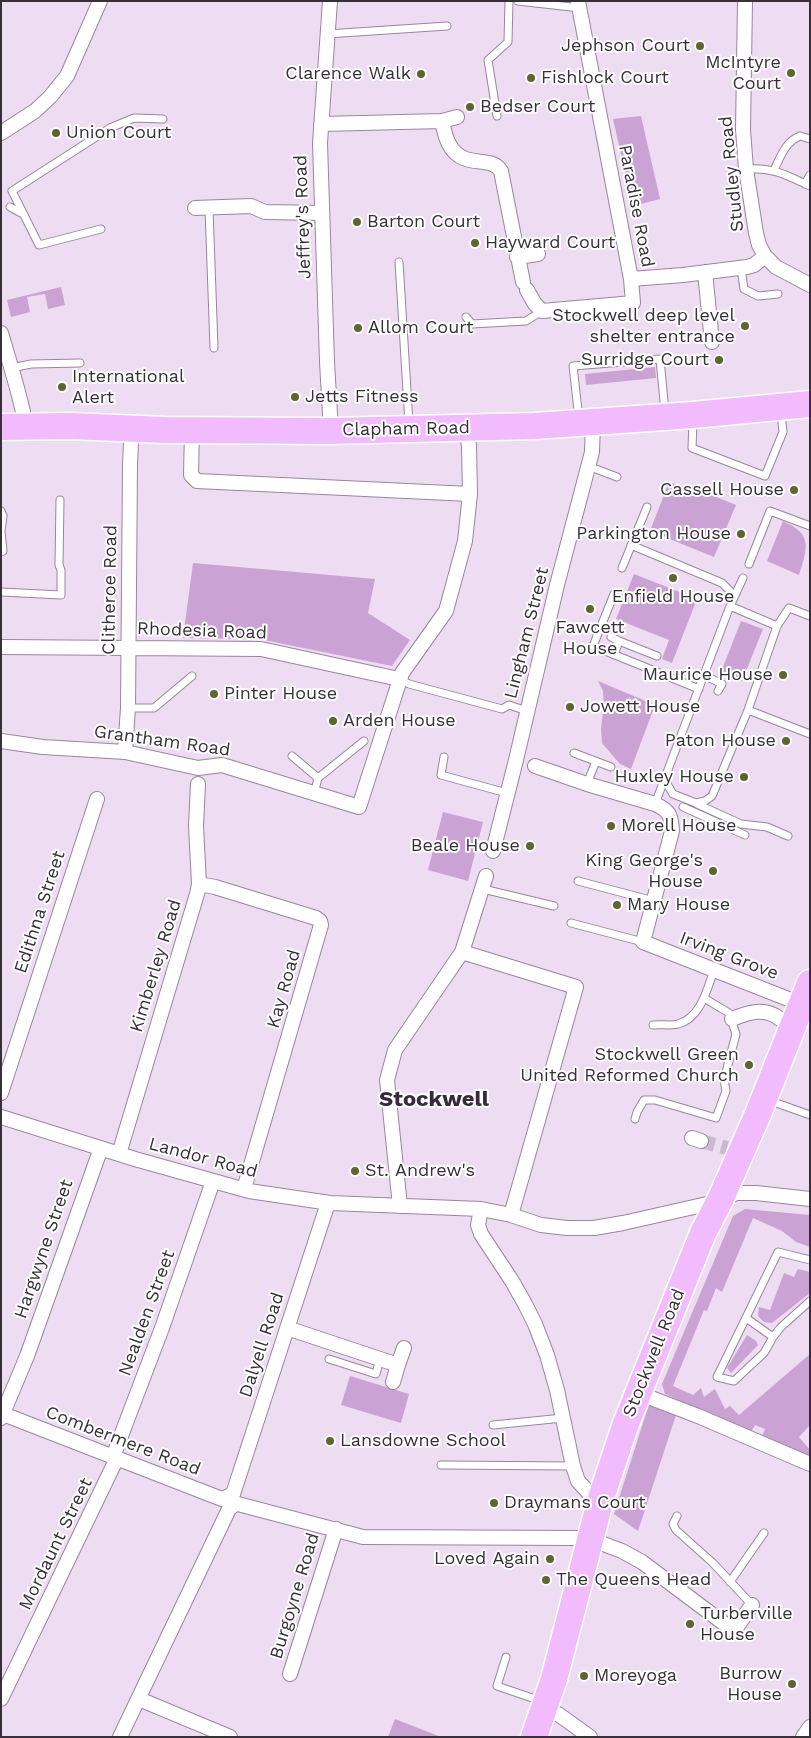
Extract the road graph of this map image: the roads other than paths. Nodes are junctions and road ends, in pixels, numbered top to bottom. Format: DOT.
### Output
graph roads {
  1 [pos="100,1"];
  2 [pos="330,1"];
  3 [pos="510,1"];
  4 [pos="518,1"];
  5 [pos="745,1"];
  6 [pos="579,4"];
  7 [pos="447,26"];
  8 [pos="327,34"];
  9 [pos="457,116"];
  10 [pos="497,116"];
  11 [pos="163,119"];
  12 [pos="442,121"];
  13 [pos="321,124"];
  14 [pos="1,132"];
  15 [pos="810,139"];
  16 [pos="746,169"];
  17 [pos="774,170"];
  18 [pos="810,175"];
  19 [pos="808,185"];
  20 [pos="10,207"];
  21 [pos="202,208"];
  22 [pos="22,213"];
  23 [pos="322,213"];
  24 [pos="101,229"];
  25 [pos="538,254"];
  26 [pos="765,256"];
  27 [pos="517,257"];
  28 [pos="399,262"];
  29 [pos="741,268"];
  30 [pos="705,272"];
  31 [pos="631,280"];
  32 [pos="810,285"];
  33 [pos="778,294"];
  34 [pos="542,311"];
  35 [pos="466,317"];
  36 [pos="1,333"];
  37 [pos="712,342"];
  38 [pos="214,348"];
  39 [pos="80,363"];
  40 [pos="11,368"];
  41 [pos="810,404"];
  42 [pos="781,406"];
  43 [pos="693,415"];
  44 [pos="665,417"];
  45 [pos="586,423"];
  46 [pos="13,427"];
  47 [pos="466,427"];
  48 [pos="134,428"];
  49 [pos="410,429"];
  50 [pos="192,430"];
  51 [pos="331,431"];
  52 [pos="588,466"];
  53 [pos="617,477"];
  54 [pos="470,494"];
  55 [pos="60,500"];
  56 [pos="647,507"];
  57 [pos="1,511"];
  58 [pos="810,526"];
  59 [pos="631,545"];
  60 [pos="1,552"];
  61 [pos="749,564"];
  62 [pos="622,568"];
  63 [pos="743,578"];
  64 [pos="1,592"];
  65 [pos="614,594"];
  66 [pos="734,595"];
  67 [pos="730,606"];
  68 [pos="810,616"];
  69 [pos="777,626"];
  70 [pos="611,637"];
  71 [pos="620,641"];
  72 [pos="1,648"];
  73 [pos="128,648"];
  74 [pos="614,654"];
  75 [pos="657,656"];
  76 [pos="704,675"];
  77 [pos="192,676"];
  78 [pos="399,679"];
  79 [pos="698,689"];
  80 [pos="718,691"];
  81 [pos="128,708"];
  82 [pos="748,710"];
  83 [pos="527,711"];
  84 [pos="810,734"];
  85 [pos="1,741"];
  86 [pos="364,741"];
  87 [pos="125,752"];
  88 [pos="574,753"];
  89 [pos="292,756"];
  90 [pos="444,757"];
  91 [pos="516,760"];
  92 [pos="596,761"];
  93 [pos="611,767"];
  94 [pos="667,773"];
  95 [pos="318,778"];
  96 [pos="198,784"];
  97 [pos="587,784"];
  98 [pos="507,793"];
  99 [pos="314,794"];
  100 [pos="96,799"];
  101 [pos="693,802"];
  102 [pos="655,804"];
  103 [pos="683,807"];
  104 [pos="671,818"];
  105 [pos="745,835"];
  106 [pos="788,836"];
  107 [pos="492,851"];
  108 [pos="578,881"];
  109 [pos="485,882"];
  110 [pos="199,884"];
  111 [pos="654,901"];
  112 [pos="554,906"];
  113 [pos="571,923"];
  114 [pos="643,942"];
  115 [pos="462,952"];
  116 [pos="714,970"];
  117 [pos="806,994"];
  118 [pos="704,998"];
  119 [pos="732,1019"];
  120 [pos="780,1019"];
  121 [pos="653,1024"];
  122 [pos="1,1093"];
  123 [pos="764,1099"];
  124 [pos="810,1115"];
  125 [pos="1,1117"];
  126 [pos="635,1119"];
  127 [pos="101,1148"];
  128 [pos="120,1154"];
  129 [pos="214,1181"];
  130 [pos="244,1189"];
  131 [pos="721,1198"];
  132 [pos="810,1199"];
  133 [pos="328,1203"];
  134 [pos="400,1206"];
  135 [pos="481,1209"];
  136 [pos="510,1215"];
  137 [pos="810,1260"];
  138 [pos="810,1301"];
  139 [pos="746,1318"];
  140 [pos="288,1328"];
  141 [pos="773,1337"];
  142 [pos="404,1348"];
  143 [pos="380,1358"];
  144 [pos="329,1359"];
  145 [pos="398,1365"];
  146 [pos="393,1382"];
  147 [pos="638,1393"];
  148 [pos="2,1416"];
  149 [pos="563,1418"];
  150 [pos="493,1425"];
  151 [pos="115,1458"];
  152 [pos="810,1464"];
  153 [pos="441,1465"];
  154 [pos="573,1466"];
  155 [pos="601,1498"];
  156 [pos="232,1501"];
  157 [pos="677,1516"];
  158 [pos="336,1529"];
  159 [pos="764,1533"];
  160 [pos="589,1540"];
  161 [pos="730,1582"];
  162 [pos="752,1605"];
  163 [pos="506,1657"];
  164 [pos="290,1674"];
  165 [pos="1,1699"];
  166 [pos="139,1699"];
  167 [pos="545,1707"];
  168 [pos="810,1727"];
  169 [pos="120,1737"];
  170 [pos="230,1737"];
  171 [pos="534,1737"];
  172 [pos="590,1737"];
  173 [pos="803,1737"];
  1 -- 14 [label="street"];
  2 -- 8 [label="street, Jeffrey's Road"];
  3 -- 10 [label="lane"];
  4 -- 6 [label="lane"];
  5 -- 16 [label="street, Studley Road"];
  6 -- 31 [label="street, Paradise Road"];
  7 -- 8 [label="lane"];
  8 -- 13 [label="street, Jeffrey's Road"];
  9 -- 12 [label="street"];
  11 -- 22 [label="lane"];
  12 -- 13 [label="street"];
  12 -- 27 [label="street"];
  13 -- 23 [label="street, Jeffrey's Road"];
  15 -- 17 [label="lane"];
  16 -- 17 [label="lane"];
  16 -- 26 [label="street, Studley Road"];
  17 -- 19 [label="lane"];
  18 -- 19 [label="lane"];
  20 -- 22 [label="lane"];
  21 -- 23 [label="street"];
  21 -- 38 [label="lane"];
  22 -- 24 [label="lane"];
  23 -- 51 [label="street, Jeffrey's Road"];
  25 -- 27 [label="street"];
  26 -- 29 [label="street"];
  26 -- 32 [label="street"];
  27 -- 34 [label="street"];
  28 -- 49 [label="lane"];
  29 -- 30 [label="street"];
  29 -- 33 [label="lane"];
  30 -- 31 [label="street"];
  30 -- 37 [label="street"];
  31 -- 34 [label="street, Paradise Road"];
  34 -- 35 [label="lane"];
  36 -- 40 [label="street"];
  39 -- 40 [label="lane"];
  40 -- 46 [label="street"];
  41 -- 42 [label="highway, Clapham Road"];
  42 -- 43 [label="highway, Clapham Road"];
  42 -- 43 [label="lane"];
  43 -- 44 [label="highway, Clapham Road"];
  44 -- 45 [label="highway, Clapham Road"];
  44 -- 45 [label="lane"];
  45 -- 47 [label="highway, Clapham Road"];
  45 -- 52 [label="street, Lingham Street"];
  46 -- 48 [label="highway, Clapham Road"];
  47 -- 49 [label="highway, Clapham Road"];
  47 -- 54 [label="street, Grantham Road"];
  48 -- 50 [label="highway, Clapham Road"];
  48 -- 73 [label="street, Clitheroe Road"];
  49 -- 51 [label="highway, Clapham Road"];
  50 -- 51 [label="highway, Clapham Road"];
  50 -- 54 [label="street"];
  52 -- 53 [label="lane"];
  52 -- 83 [label="street, Lingham Street"];
  54 -- 78 [label="street, Grantham Road"];
  55 -- 64 [label="lane"];
  56 -- 59 [label="lane"];
  57 -- 60 [label="lane"];
  58 -- 61 [label="lane"];
  59 -- 62 [label="lane"];
  59 -- 66 [label="lane"];
  63 -- 66 [label="lane"];
  65 -- 74 [label="lane"];
  66 -- 67 [label="lane"];
  67 -- 69 [label="lane"];
  67 -- 76 [label="lane"];
  68 -- 69 [label="lane"];
  69 -- 82 [label="lane"];
  70 -- 71 [label="lane"];
  71 -- 74 [label="lane"];
  71 -- 75 [label="lane"];
  72 -- 73 [label="street, Rhodesia Road"];
  73 -- 78 [label="street, Rhodesia Road"];
  73 -- 81 [label="street, Clitheroe Road"];
  74 -- 79 [label="lane"];
  76 -- 79 [label="lane"];
  76 -- 80 [label="lane"];
  77 -- 81 [label="lane"];
  78 -- 83 [label="lane"];
  78 -- 99 [label="street, Grantham Road"];
  79 -- 94 [label="lane"];
  81 -- 87 [label="street, Clitheroe Road"];
  82 -- 84 [label="lane"];
  82 -- 101 [label="lane"];
  83 -- 91 [label="street, Lingham Street"];
  85 -- 87 [label="street, Grantham Road"];
  86 -- 95 [label="lane"];
  87 -- 99 [label="street, Grantham Road"];
  88 -- 92 [label="lane"];
  89 -- 95 [label="lane"];
  90 -- 98 [label="lane"];
  91 -- 97 [label="street"];
  91 -- 98 [label="street, Lingham Street"];
  92 -- 93 [label="lane"];
  92 -- 97 [label="lane"];
  94 -- 101 [label="lane"];
  94 -- 102 [label="lane"];
  95 -- 99 [label="lane"];
  96 -- 110 [label="street, Kimberley Road"];
  97 -- 102 [label="street"];
  98 -- 107 [label="street, Lingham Street"];
  100 -- 122 [label="street, Edithna Street"];
  101 -- 103 [label="lane"];
  101 -- 106 [label="lane"];
  102 -- 104 [label="street"];
  103 -- 104 [label="lane"];
  103 -- 105 [label="lane"];
  104 -- 111 [label="street"];
  108 -- 111 [label="lane"];
  109 -- 112 [label="lane"];
  109 -- 115 [label="street"];
  110 -- 128 [label="street, Kimberley Road"];
  110 -- 130 [label="street, Kay Road"];
  111 -- 114 [label="street"];
  113 -- 114 [label="lane"];
  114 -- 116 [label="street, Irving Grove"];
  115 -- 134 [label="street"];
  115 -- 136 [label="street"];
  116 -- 117 [label="street, Irving Grove"];
  116 -- 118 [label="lane"];
  117 -- 123 [label="highway, Stockwell Road"];
  118 -- 119 [label="lane"];
  118 -- 121 [label="lane"];
  119 -- 120 [label="street"];
  119 -- 126 [label="lane"];
  123 -- 124 [label="lane"];
  123 -- 131 [label="highway, Stockwell Road"];
  125 -- 127 [label="street, Landor Road"];
  127 -- 128 [label="street, Landor Road"];
  127 -- 148 [label="street, Hargwyne Street"];
  128 -- 129 [label="street, Landor Road"];
  129 -- 130 [label="street, Landor Road"];
  129 -- 151 [label="street, Nealden Street"];
  130 -- 133 [label="street, Landor Road"];
  131 -- 132 [label="street, Landor Road"];
  131 -- 136 [label="street, Landor Road"];
  131 -- 147 [label="highway, Stockwell Road"];
  133 -- 134 [label="street, Landor Road"];
  133 -- 140 [label="street, Dalyell Road"];
  134 -- 135 [label="street, Landor Road"];
  135 -- 136 [label="street, Landor Road"];
  135 -- 149 [label="street"];
  137 -- 139 [label="lane"];
  138 -- 141 [label="lane"];
  139 -- 141 [label="lane"];
  139 -- 141 [label="lane"];
  140 -- 143 [label="street"];
  140 -- 156 [label="street, Dalyell Road"];
  142 -- 145 [label="street"];
  143 -- 144 [label="lane"];
  143 -- 145 [label="street"];
  145 -- 146 [label="street"];
  147 -- 152 [label="street"];
  147 -- 155 [label="highway, Stockwell Road"];
  148 -- 151 [label="street, Combermere Road"];
  149 -- 150 [label="lane"];
  149 -- 154 [label="street"];
  151 -- 156 [label="street, Combermere Road"];
  151 -- 165 [label="street, Mordaunt Street"];
  153 -- 154 [label="lane"];
  154 -- 155 [label="street"];
  155 -- 160 [label="highway, Stockwell Road"];
  156 -- 158 [label="street, Combermere Road"];
  156 -- 166 [label="street, Dalyell Road"];
  157 -- 161 [label="lane"];
  158 -- 160 [label="street, Combermere Road"];
  158 -- 164 [label="street, Burgoyne Road"];
  159 -- 161 [label="lane"];
  160 -- 162 [label="street, Combermere Road"];
  160 -- 167 [label="highway, Stockwell Road"];
  161 -- 162 [label="lane"];
  163 -- 167 [label="lane"];
  166 -- 169 [label="street, Dalyell Road"];
  166 -- 170 [label="street"];
  167 -- 171 [label="highway, Stockwell Road"];
  167 -- 172 [label="street"];
  168 -- 173 [label="street"];
}
